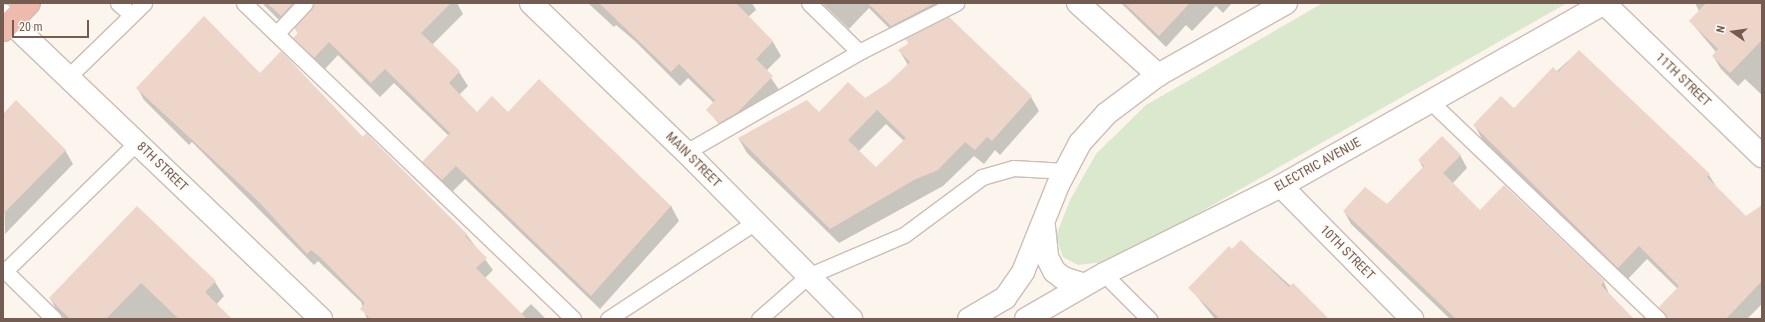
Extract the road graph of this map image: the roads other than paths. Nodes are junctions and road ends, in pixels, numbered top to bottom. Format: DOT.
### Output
graph roads {
  1 [pos="29,3"];
  2 [pos="118,3"];
  3 [pos="144,3"];
  4 [pos="244,3"];
  5 [pos="305,3"];
  6 [pos="531,3"];
  7 [pos="809,3"];
  8 [pos="956,3"];
  9 [pos="1078,3"];
  10 [pos="1286,3"];
  11 [pos="1604,3"];
  12 [pos="132,15"];
  13 [pos="6,22"];
  14 [pos="277,33"];
  15 [pos="859,52"];
  16 [pos="1158,75"];
  17 [pos="68,77"];
  18 [pos="1431,102"];
  19 [pos="137,142"];
  20 [pos="686,152"];
  21 [pos="1762,156"];
  22 [pos="1066,171"];
  23 [pos="1281,186"];
  24 [pos="755,222"];
  25 [pos="1044,224"];
  26 [pos="4,270"];
  27 [pos="1104,274"];
  28 [pos="808,276"];
  29 [pos="1084,285"];
  30 [pos="54,319"];
  31 [pos="321,319"];
  32 [pos="573,319"];
  33 [pos="608,319"];
  34 [pos="759,319"];
  35 [pos="852,319"];
  36 [pos="969,319"];
  37 [pos="1026,319"];
  38 [pos="1149,319"];
  39 [pos="1412,319"];
  40 [pos="1658,319"];
  1 -- 13 [label="highway"];
  2 -- 12 [label="lane"];
  3 -- 12 [label="lane"];
  4 -- 14 [label="lane"];
  5 -- 14 [label="lane"];
  6 -- 20 [label="main road, MAIN STREET"];
  7 -- 15 [label="lane"];
  8 -- 15 [label="lane"];
  9 -- 16 [label="main road"];
  10 -- 16 [label="main road"];
  11 -- 18 [label="main road, ELECTRIC AVENUE"];
  11 -- 21 [label="main road, 11TH STREET"];
  12 -- 17 [label="lane"];
  13 -- 17 [label="main road, 8TH STREET"];
  14 -- 32 [label="lane"];
  15 -- 20 [label="lane"];
  16 -- 22 [label="main road"];
  17 -- 19 [label="main road, 8TH STREET"];
  18 -- 23 [label="main road, ELECTRIC AVENUE"];
  18 -- 40 [label="lane"];
  19 -- 26 [label="lane"];
  19 -- 31 [label="main road, 8TH STREET"];
  20 -- 24 [label="main road, MAIN STREET"];
  22 -- 25 [label="main road"];
  22 -- 28 [label="lane"];
  23 -- 27 [label="main road, ELECTRIC AVENUE"];
  23 -- 39 [label="main road, 10TH STREET"];
  24 -- 28 [label="main road, MAIN STREET"];
  24 -- 33 [label="lane"];
  25 -- 29 [label="main road"];
  25 -- 36 [label="main road"];
  26 -- 30 [label="lane"];
  27 -- 29 [label="main road, ELECTRIC AVENUE"];
  27 -- 38 [label="lane"];
  28 -- 34 [label="lane"];
  28 -- 35 [label="main road, MAIN STREET"];
  29 -- 37 [label="main road, ELECTRIC AVENUE"];
}
